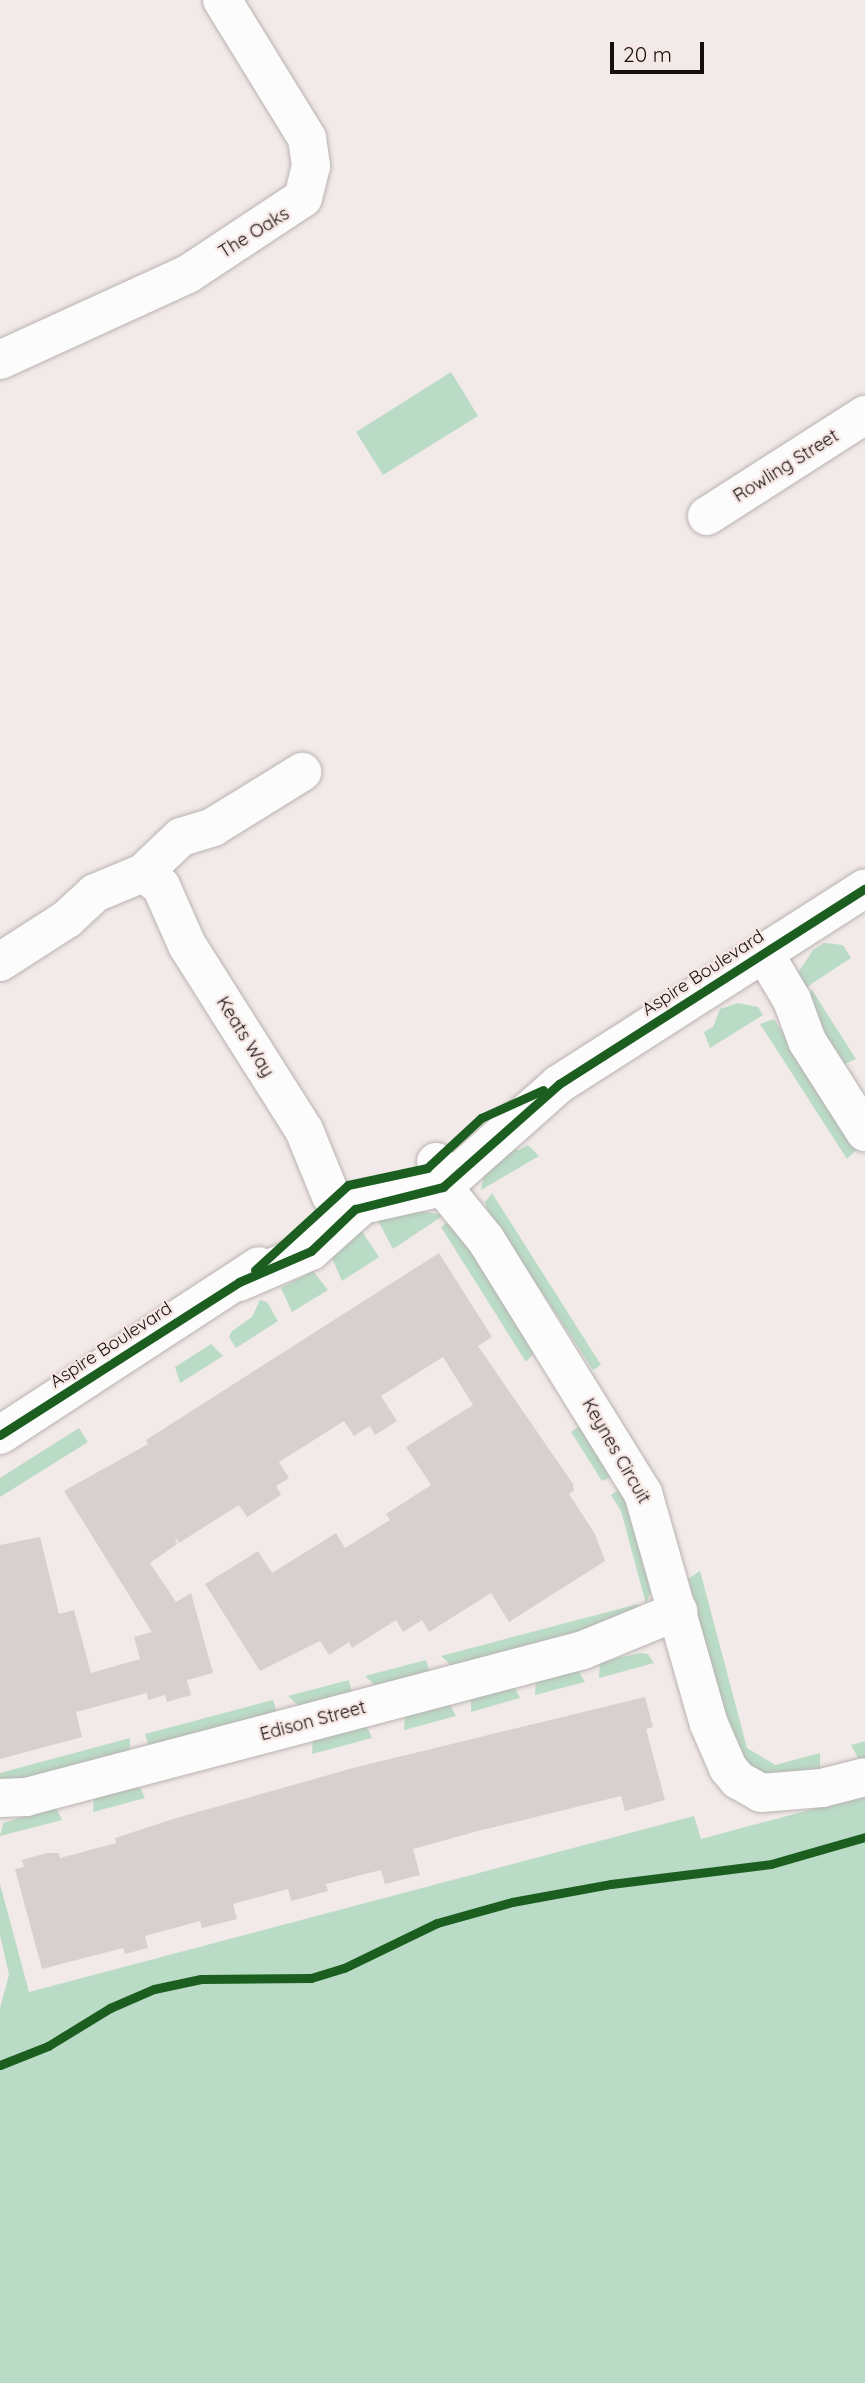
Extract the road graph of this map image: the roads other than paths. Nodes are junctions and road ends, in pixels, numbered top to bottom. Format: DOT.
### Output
graph roads {
  1 [pos="222,0"];
  2 [pos="0,359"];
  3 [pos="865,415"];
  4 [pos="707,516"];
  5 [pos="302,772"];
  6 [pos="150,885"];
  7 [pos="865,888"];
  8 [pos="755,958"];
  9 [pos="0,962"];
  10 [pos="865,1132"];
  11 [pos="446,1175"];
  12 [pos="345,1197"];
  13 [pos="0,1435"];
  14 [pos="682,1624"];
  15 [pos="865,1777"];
  16 [pos="9,1803"];
  1 -- 2 [label="street, The Oaks"];
  3 -- 4 [label="street, Rowling Street"];
  5 -- 6 [label="street"];
  6 -- 9 [label="street"];
  6 -- 12 [label="street, Keats Way"];
  7 -- 8 [label="street, Aspire Boulevard"];
  8 -- 10 [label="street"];
  8 -- 11 [label="street, Aspire Boulevard"];
  11 -- 12 [label="street, Aspire Boulevard"];
  11 -- 14 [label="street, Keynes Circuit"];
  12 -- 13 [label="street, Aspire Boulevard"];
  14 -- 15 [label="street, Keynes Circuit"];
  14 -- 16 [label="street, Edison Street"];
}
